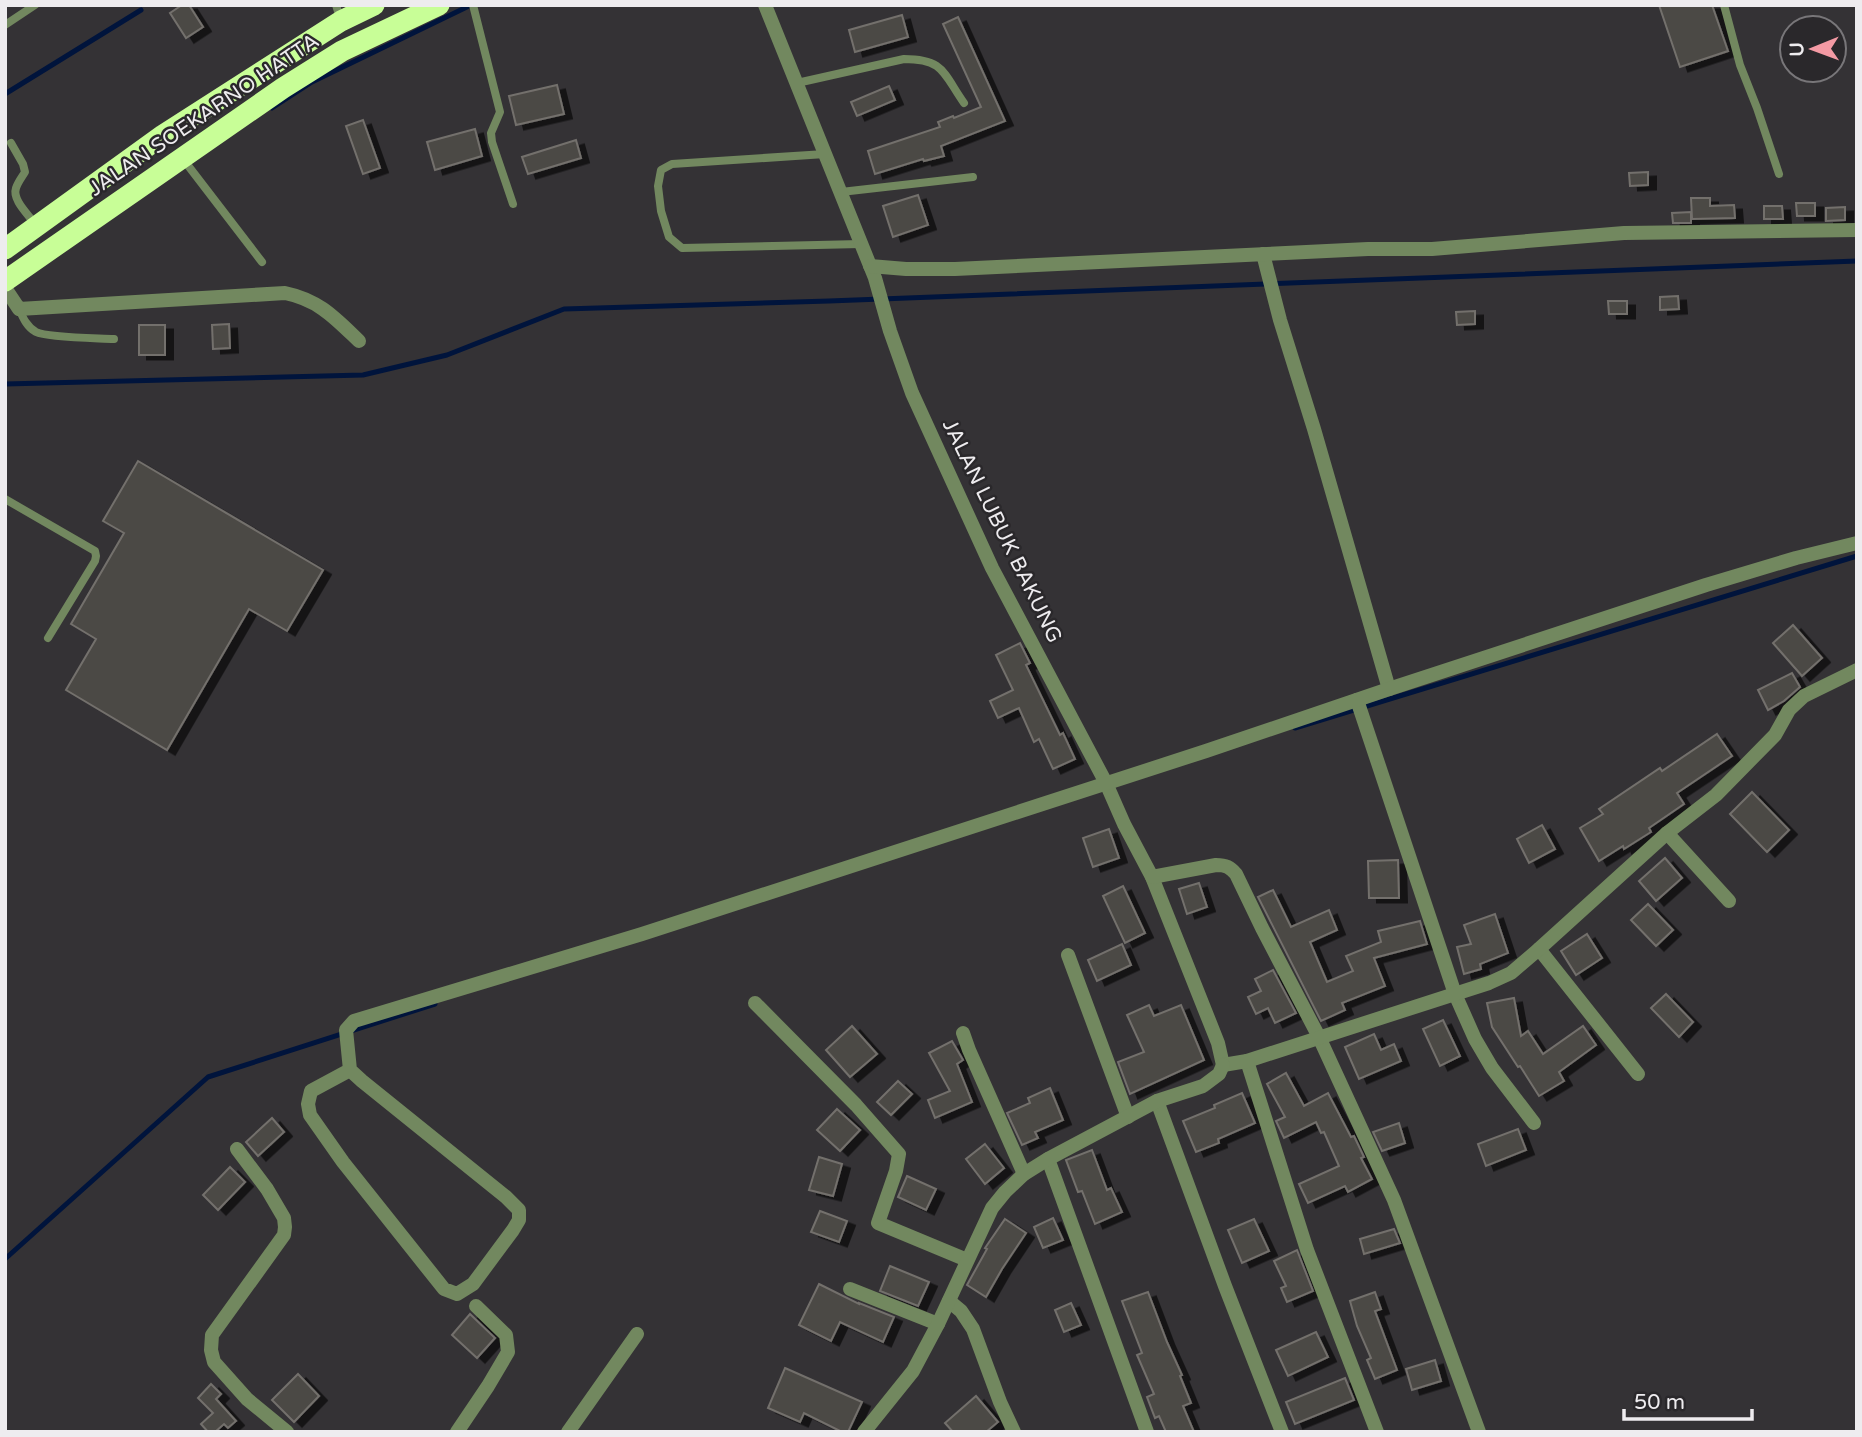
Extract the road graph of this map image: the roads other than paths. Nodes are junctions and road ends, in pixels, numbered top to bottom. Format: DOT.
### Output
graph roads {
  1 [pos="35,5"];
  2 [pos="439,5"];
  3 [pos="473,5"];
  4 [pos="765,5"];
  5 [pos="1724,5"];
  6 [pos="365,7"];
  7 [pos="338,13"];
  8 [pos="5,25"];
  9 [pos="797,83"];
  10 [pos="964,103"];
  11 [pos="11,143"];
  12 [pos="825,153"];
  13 [pos="186,164"];
  14 [pos="1779,174"];
  15 [pos="973,177"];
  16 [pos="841,192"];
  17 [pos="513,204"];
  18 [pos="37,226"];
  19 [pos="1857,230"];
  20 [pos="862,244"];
  21 [pos="5,249"];
  22 [pos="1264,260"];
  23 [pos="262,262"];
  24 [pos="873,272"];
  25 [pos="5,281"];
  26 [pos="5,288"];
  27 [pos="17,306"];
  28 [pos="114,339"];
  29 [pos="359,341"];
  30 [pos="5,499"];
  31 [pos="1856,547"];
  32 [pos="48,638"];
  33 [pos="1854,675"];
  34 [pos="1389,689"];
  35 [pos="1357,703"];
  36 [pos="1106,784"];
  37 [pos="1667,834"];
  38 [pos="1152,877"];
  39 [pos="1729,901"];
  40 [pos="1539,949"];
  41 [pos="1068,955"];
  42 [pos="1455,994"];
  43 [pos="754,1003"];
  44 [pos="963,1033"];
  45 [pos="1319,1037"];
  46 [pos="1247,1061"];
  47 [pos="1223,1065"];
  48 [pos="350,1066"];
  49 [pos="1638,1074"];
  50 [pos="1157,1101"];
  51 [pos="1128,1117"];
  52 [pos="1534,1123"];
  53 [pos="237,1149"];
  54 [pos="1048,1159"];
  55 [pos="1024,1174"];
  56 [pos="967,1261"];
  57 [pos="850,1289"];
  58 [pos="949,1300"];
  59 [pos="476,1306"];
  60 [pos="938,1324"];
  61 [pos="637,1334"];
  62 [pos="573,1429"];
  63 [pos="287,1432"];
  64 [pos="457,1432"];
  65 [pos="864,1432"];
  66 [pos="1014,1432"];
  67 [pos="1147,1432"];
  68 [pos="1282,1432"];
  69 [pos="1377,1432"];
  70 [pos="1479,1432"];
  1 -- 8 [label="lane"];
  2 -- 13 [label="highway, JALAN SOEKARNO HATTA"];
  3 -- 17 [label="lane"];
  4 -- 9 [label="street, JALAN LUBUK BAKUNG"];
  5 -- 14 [label="lane"];
  6 -- 7 [label="highway, JALAN SOEKARNO HATTA"];
  7 -- 18 [label="highway, JALAN SOEKARNO HATTA"];
  9 -- 10 [label="lane"];
  9 -- 12 [label="street, JALAN LUBUK BAKUNG"];
  11 -- 18 [label="lane"];
  12 -- 16 [label="street, JALAN LUBUK BAKUNG"];
  12 -- 20 [label="lane"];
  13 -- 23 [label="lane"];
  13 -- 25 [label="highway, JALAN SOEKARNO HATTA"];
  15 -- 16 [label="lane"];
  16 -- 20 [label="street, JALAN LUBUK BAKUNG"];
  18 -- 21 [label="highway, JALAN SOEKARNO HATTA"];
  19 -- 22 [label="street"];
  20 -- 24 [label="street, JALAN LUBUK BAKUNG"];
  22 -- 24 [label="street"];
  22 -- 34 [label="street"];
  24 -- 36 [label="street, JALAN LUBUK BAKUNG"];
  26 -- 27 [label="street"];
  27 -- 28 [label="lane"];
  27 -- 29 [label="street"];
  30 -- 32 [label="lane"];
  31 -- 34 [label="street"];
  33 -- 37 [label="street"];
  34 -- 35 [label="street"];
  35 -- 36 [label="street"];
  35 -- 42 [label="street"];
  36 -- 38 [label="street, JALAN LUBUK BAKUNG"];
  36 -- 48 [label="street"];
  37 -- 39 [label="street"];
  37 -- 40 [label="street"];
  38 -- 45 [label="street"];
  38 -- 47 [label="street, JALAN LUBUK BAKUNG"];
  40 -- 42 [label="street"];
  40 -- 49 [label="street"];
  41 -- 51 [label="street"];
  42 -- 45 [label="street"];
  42 -- 52 [label="street"];
  43 -- 56 [label="street"];
  44 -- 55 [label="street"];
  45 -- 46 [label="street"];
  45 -- 70 [label="street"];
  46 -- 47 [label="street"];
  46 -- 69 [label="street"];
  47 -- 50 [label="street"];
  48 -- 48 [label="street"];
  50 -- 51 [label="street"];
  50 -- 68 [label="street"];
  51 -- 54 [label="street"];
  53 -- 63 [label="street"];
  54 -- 55 [label="street"];
  54 -- 67 [label="street"];
  55 -- 56 [label="street"];
  56 -- 58 [label="street"];
  57 -- 60 [label="street"];
  58 -- 60 [label="street"];
  58 -- 66 [label="street"];
  59 -- 64 [label="street"];
  60 -- 65 [label="street"];
  61 -- 62 [label="street"];
}
